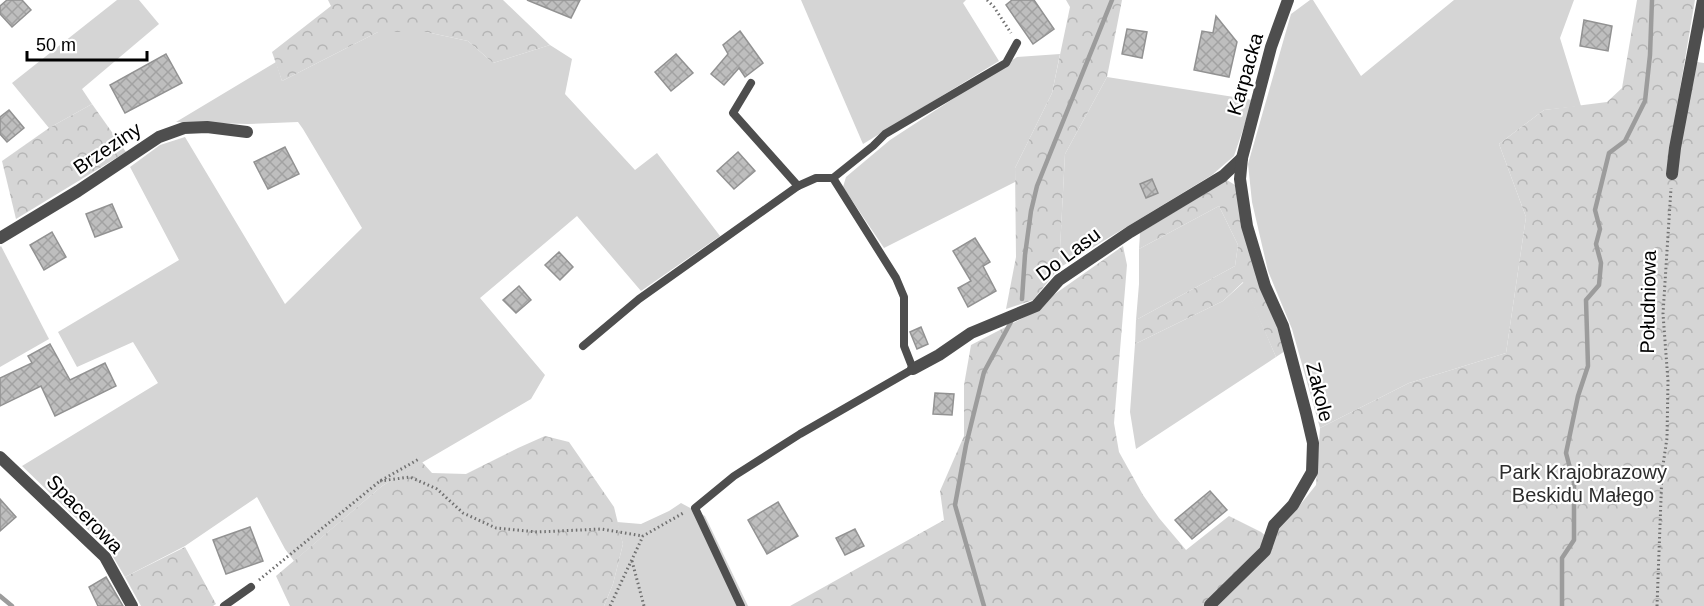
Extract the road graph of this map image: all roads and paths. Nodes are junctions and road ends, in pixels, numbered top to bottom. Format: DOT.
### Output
graph roads {
  1 [pos="987,0"];
  2 [pos="1703,0"];
  3 [pos="1290,2"];
  4 [pos="1017,43"];
  5 [pos="751,84"];
  6 [pos="247,132"];
  7 [pos="1242,158"];
  8 [pos="1672,174"];
  9 [pos="833,178"];
  10 [pos="798,186"];
  11 [pos="0,238"];
  12 [pos="583,346"];
  13 [pos="913,369"];
  14 [pos="0,458"];
  15 [pos="419,459"];
  16 [pos="380,481"];
  17 [pos="695,508"];
  18 [pos="643,536"];
  19 [pos="631,561"];
  20 [pos="251,587"];
  21 [pos="1209,605"];
  22 [pos="132,606"];
  23 [pos="224,606"];
  24 [pos="610,606"];
  25 [pos="644,606"];
  26 [pos="741,606"];
  27 [pos="1657,606"];
  1 -- 4 [label="path"];
  2 -- 8 [label="street"];
  3 -- 7 [label="street, Karpacka"];
  4 -- 9 [label="lane"];
  5 -- 10 [label="lane"];
  6 -- 11 [label="street, Brzeziny"];
  7 -- 13 [label="street, Do Lasu"];
  7 -- 21 [label="street, Zakole"];
  8 -- 27 [label="path, Południowa"];
  9 -- 10 [label="lane"];
  9 -- 13 [label="lane"];
  10 -- 12 [label="lane"];
  13 -- 17 [label="lane"];
  14 -- 22 [label="street, Spacerowa"];
  15 -- 16 [label="path"];
  16 -- 18 [label="path"];
  16 -- 20 [label="path"];
  17 -- 18 [label="path"];
  17 -- 26 [label="lane"];
  18 -- 19 [label="path"];
  19 -- 24 [label="path"];
  19 -- 25 [label="path"];
  20 -- 23 [label="lane"];
}
